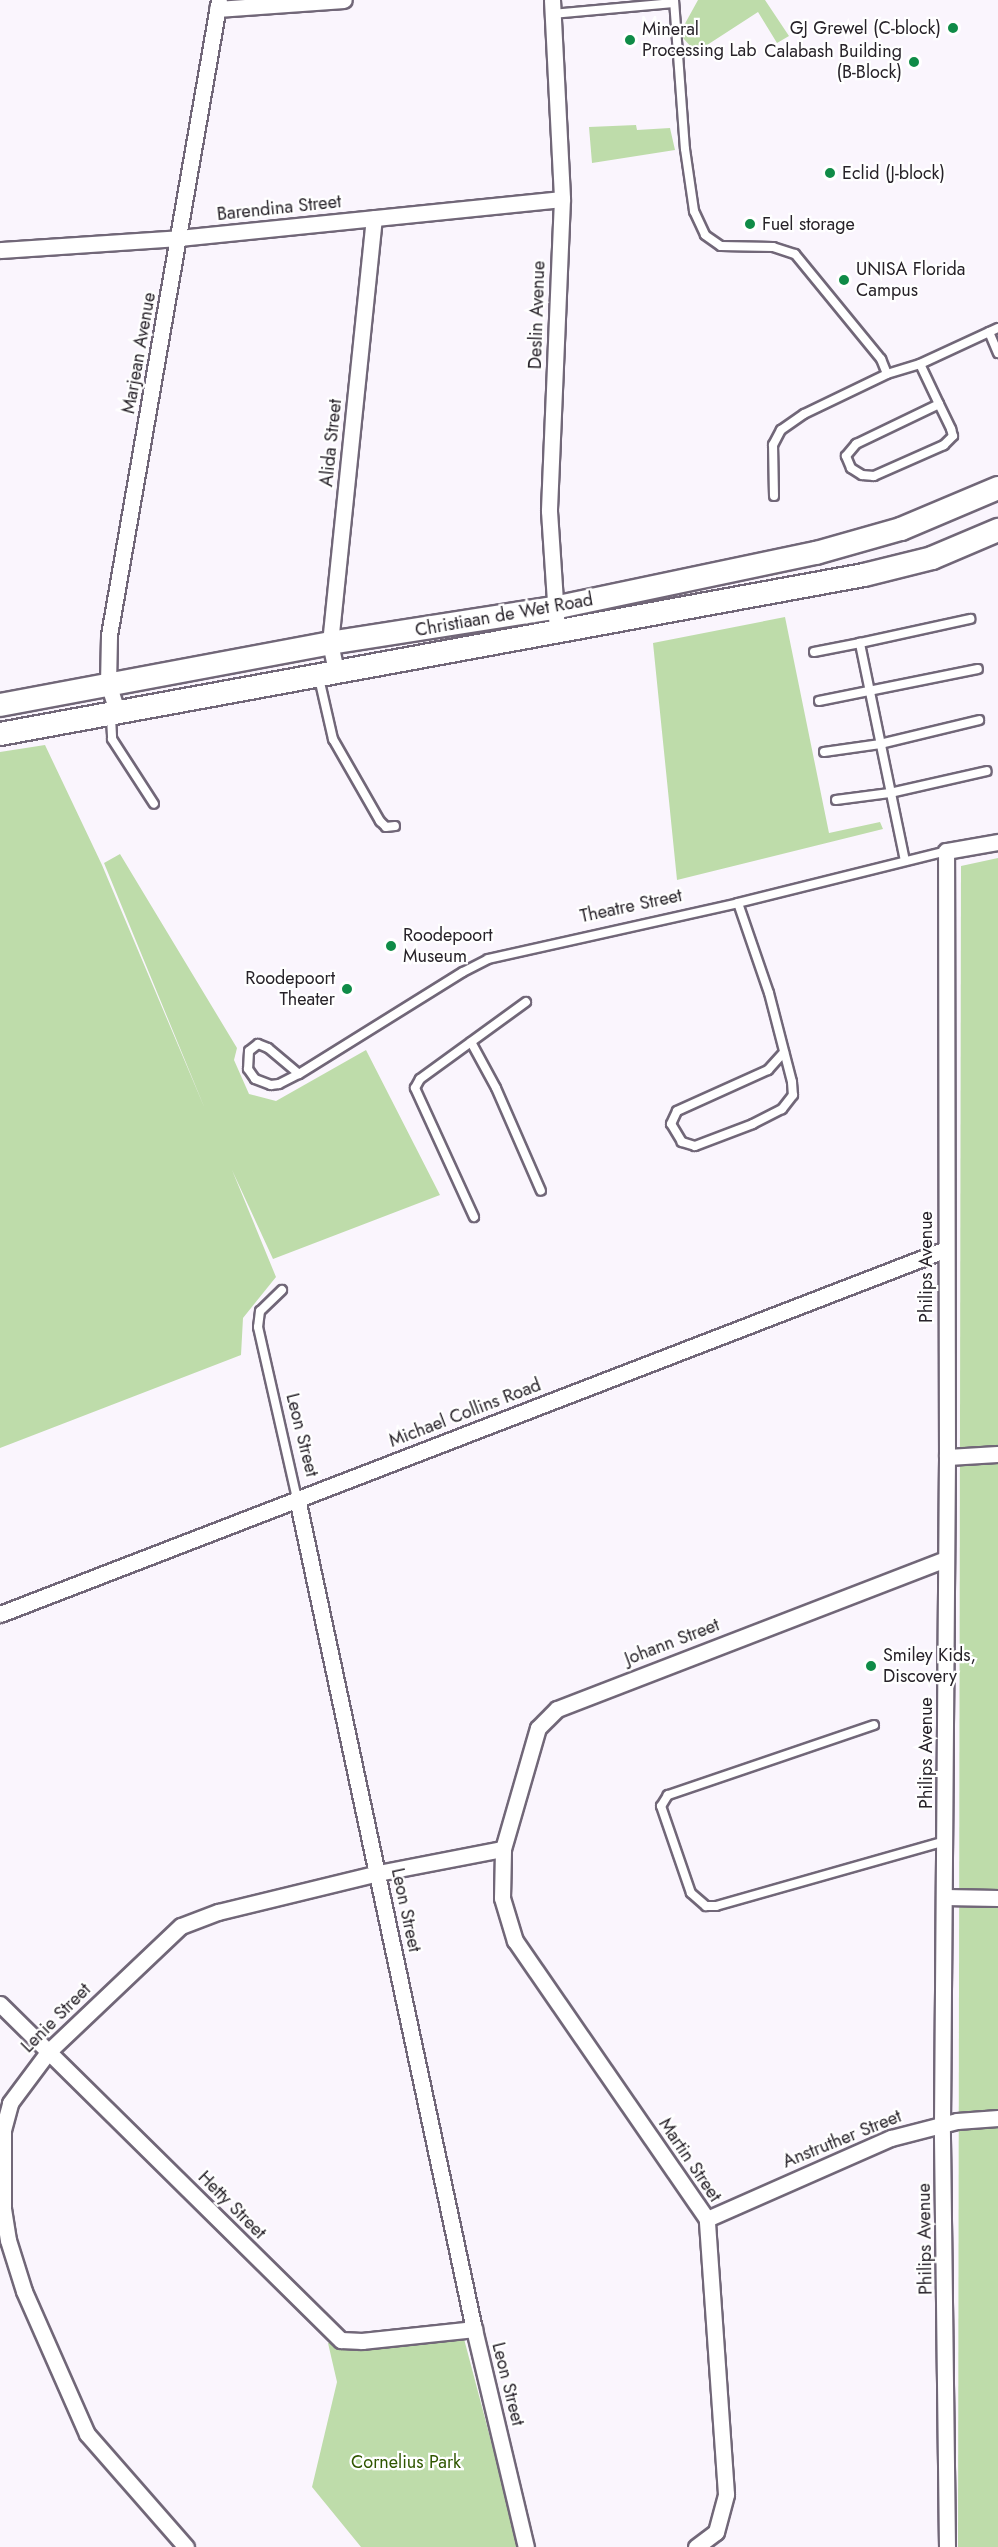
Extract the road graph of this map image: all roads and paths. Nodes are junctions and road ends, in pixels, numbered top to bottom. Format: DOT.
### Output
graph roads {
  1 [pos="344,0"];
  2 [pos="674,2"];
  3 [pos="218,5"];
  4 [pos="552,7"];
  5 [pos="561,199"];
  6 [pos="374,218"];
  7 [pos="179,238"];
  8 [pos="0,250"];
  9 [pos="998,328"];
  10 [pos="989,332"];
  11 [pos="998,353"];
  12 [pos="920,364"];
  13 [pos="887,374"];
  14 [pos="939,404"];
  15 [pos="998,488"];
  16 [pos="774,496"];
  17 [pos="998,530"];
  18 [pos="554,608"];
  19 [pos="970,619"];
  20 [pos="557,631"];
  21 [pos="330,643"];
  22 [pos="860,643"];
  23 [pos="814,652"];
  24 [pos="978,669"];
  25 [pos="328,672"];
  26 [pos="108,684"];
  27 [pos="870,692"];
  28 [pos="819,701"];
  29 [pos="0,705"];
  30 [pos="114,712"];
  31 [pos="980,720"];
  32 [pos="0,734"];
  33 [pos="880,744"];
  34 [pos="824,752"];
  35 [pos="987,771"];
  36 [pos="890,793"];
  37 [pos="836,800"];
  38 [pos="154,804"];
  39 [pos="395,826"];
  40 [pos="998,842"];
  41 [pos="946,851"];
  42 [pos="905,861"];
  43 [pos="738,903"];
  44 [pos="526,1002"];
  45 [pos="471,1042"];
  46 [pos="784,1052"];
  47 [pos="299,1074"];
  48 [pos="542,1191"];
  49 [pos="474,1217"];
  50 [pos="944,1250"];
  51 [pos="282,1290"];
  52 [pos="998,1455"];
  53 [pos="947,1457"];
  54 [pos="297,1498"];
  55 [pos="945,1560"];
  56 [pos="0,1614"];
  57 [pos="874,1725"];
  58 [pos="945,1841"];
  59 [pos="503,1849"];
  60 [pos="378,1873"];
  61 [pos="945,1897"];
  62 [pos="998,1898"];
  63 [pos="0,2004"];
  64 [pos="48,2052"];
  65 [pos="998,2118"];
  66 [pos="942,2124"];
  67 [pos="707,2219"];
  68 [pos="474,2329"];
  69 [pos="186,2547"];
  70 [pos="526,2547"];
  71 [pos="696,2547"];
  72 [pos="947,2547"];
  1 -- 3 [label="street"];
  2 -- 4 [label="lane"];
  2 -- 13 [label="lane"];
  3 -- 7 [label="street, Marjean Avenue"];
  4 -- 5 [label="street, Deslin Avenue"];
  5 -- 6 [label="street, Barendina Street"];
  5 -- 18 [label="street, Deslin Avenue"];
  6 -- 7 [label="street, Barendina Street"];
  6 -- 21 [label="street, Alida Street"];
  7 -- 8 [label="street, Barendina Street"];
  7 -- 26 [label="street, Marjean Avenue"];
  9 -- 10 [label="lane"];
  10 -- 11 [label="lane"];
  10 -- 12 [label="lane"];
  12 -- 13 [label="lane"];
  12 -- 14 [label="lane"];
  13 -- 16 [label="lane"];
  14 -- 14 [label="lane"];
  15 -- 18 [label="main road, Christiaan de Wet Road"];
  17 -- 20 [label="main road, Christiaan de Wet Road"];
  18 -- 20 [label="street, Deslin Avenue"];
  18 -- 21 [label="main road, Christiaan de Wet Road"];
  19 -- 22 [label="lane"];
  20 -- 25 [label="main road, Christiaan de Wet Road"];
  21 -- 25 [label="street, Alida Street"];
  21 -- 26 [label="main road, Christiaan de Wet Road"];
  22 -- 23 [label="lane"];
  22 -- 27 [label="lane"];
  24 -- 27 [label="lane"];
  25 -- 30 [label="main road, Christiaan de Wet Road"];
  25 -- 39 [label="lane"];
  26 -- 29 [label="main road, Christiaan de Wet Road"];
  26 -- 30 [label="street, Marjean Avenue"];
  27 -- 28 [label="lane"];
  27 -- 33 [label="lane"];
  30 -- 32 [label="main road, Christiaan de Wet Road"];
  30 -- 38 [label="lane"];
  31 -- 33 [label="lane"];
  33 -- 34 [label="lane"];
  33 -- 36 [label="lane"];
  35 -- 36 [label="lane"];
  36 -- 37 [label="lane"];
  36 -- 42 [label="lane"];
  40 -- 41 [label="street, Theatre Street"];
  41 -- 42 [label="lane, Theatre Street"];
  41 -- 50 [label="street, Philips Avenue"];
  42 -- 43 [label="lane, Theatre Street"];
  43 -- 46 [label="lane"];
  43 -- 47 [label="lane, Theatre Street"];
  44 -- 45 [label="lane"];
  45 -- 48 [label="lane"];
  45 -- 49 [label="lane"];
  46 -- 46 [label="lane"];
  47 -- 47 [label="lane, Theatre Street"];
  50 -- 53 [label="street, Philips Avenue"];
  50 -- 54 [label="street, Michael Collins Road"];
  51 -- 54 [label="lane, Leon Street"];
  52 -- 53 [label="street"];
  53 -- 55 [label="street, Philips Avenue"];
  54 -- 56 [label="street, Michael Collins Road"];
  54 -- 60 [label="street, Leon Street"];
  55 -- 58 [label="street, Philips Avenue"];
  55 -- 59 [label="street, Johann Street"];
  57 -- 58 [label="lane"];
  58 -- 61 [label="street, Philips Avenue"];
  59 -- 60 [label="street, Lenie Street"];
  59 -- 67 [label="street, Martin Street"];
  60 -- 64 [label="street, Lenie Street"];
  60 -- 68 [label="street, Leon Street"];
  61 -- 62 [label="street"];
  61 -- 66 [label="street, Philips Avenue"];
  63 -- 64 [label="street, Hetty Street"];
  64 -- 68 [label="street, Hetty Street"];
  64 -- 69 [label="street, Lenie Street"];
  65 -- 66 [label="street, Anstruther Street"];
  66 -- 67 [label="street, Anstruther Street"];
  66 -- 72 [label="street, Philips Avenue"];
  67 -- 71 [label="street, Martin Street"];
  68 -- 70 [label="street, Leon Street"];
}
